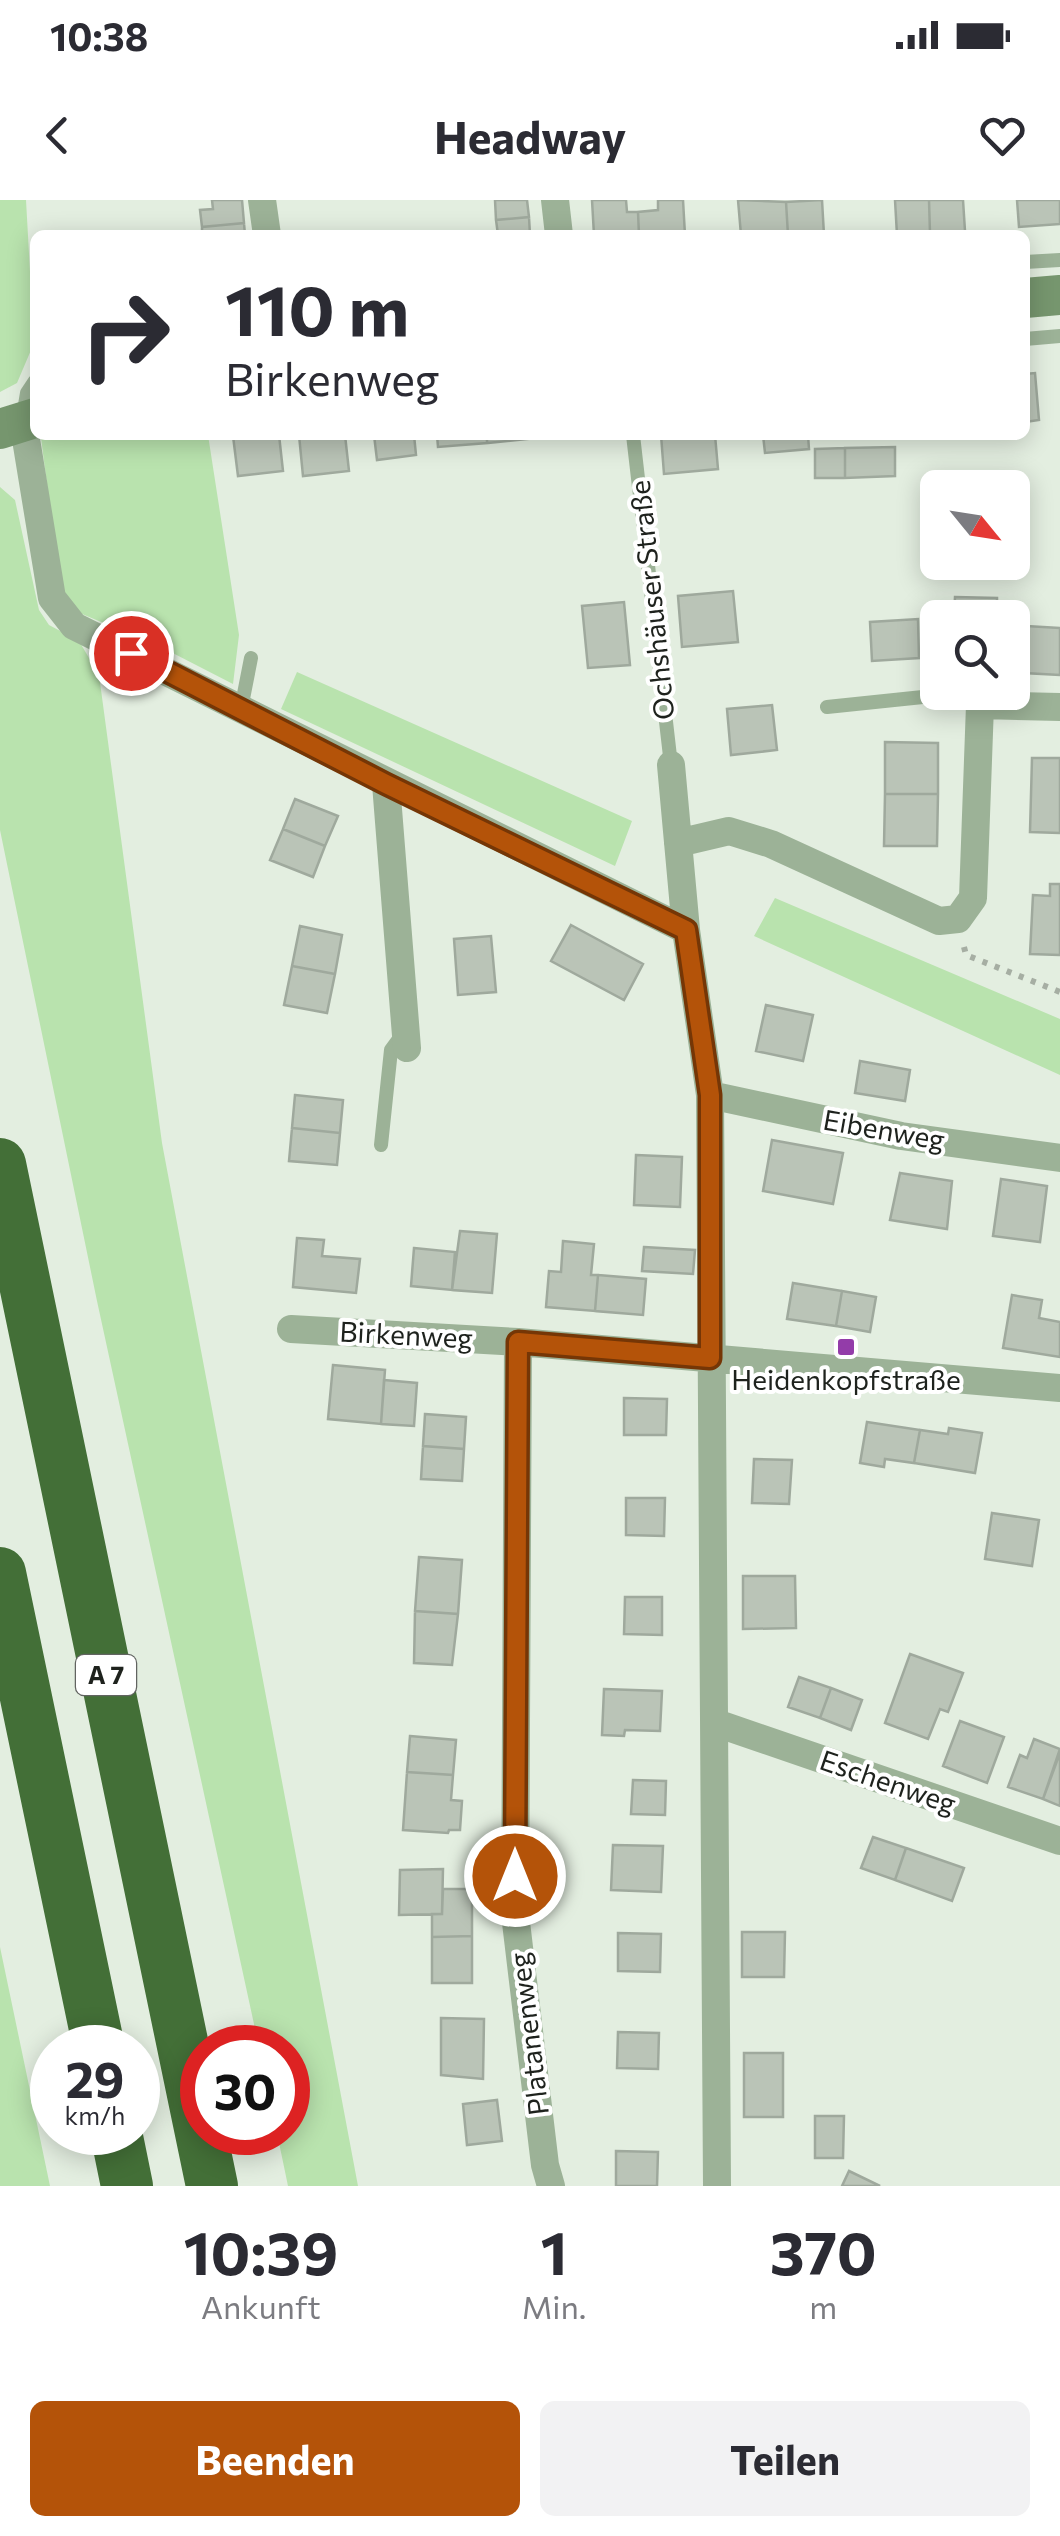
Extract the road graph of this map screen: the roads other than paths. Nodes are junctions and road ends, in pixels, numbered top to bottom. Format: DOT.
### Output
graph roads {
  1 [pos="262,200"];
  2 [pos="555,200"];
  3 [pos="266,230"];
  4 [pos="558,230"];
  5 [pos="1060,260"];
  6 [pos="1030,262"];
  7 [pos="1060,295"];
  8 [pos="1030,298"];
  9 [pos="1060,336"];
  10 [pos="1030,339"];
  11 [pos="30,388"];
  12 [pos="19,422"];
  13 [pos="635,440"];
  14 [pos="250,658"];
  15 [pos="920,697"];
  16 [pos="1030,706"];
  17 [pos="827,707"];
  18 [pos="1060,707"];
  19 [pos="241,708"];
  20 [pos="980,710"];
  21 [pos="671,765"];
  22 [pos="386,784"];
  23 [pos="678,843"];
  24 [pos="686,930"];
  25 [pos="406,1040"];
  26 [pos="710,1095"];
  27 [pos="381,1145"];
  28 [pos="1060,1158"];
  29 [pos="0,1164"];
  30 [pos="291,1328"];
  31 [pos="518,1342"];
  32 [pos="710,1358"];
  33 [pos="1060,1388"];
  34 [pos="0,1573"];
  35 [pos="716,1723"];
  36 [pos="1060,1842"];
  37 [pos="93,2025"];
  38 [pos="121,2155"];
  39 [pos="127,2186"];
  40 [pos="212,2186"];
  41 [pos="551,2186"];
  42 [pos="717,2186"];
  1 -- 3 [label="street"];
  2 -- 4 [label="street"];
  5 -- 6 [label="lane"];
  7 -- 8 [label="main road"];
  9 -- 10 [label="lane"];
  11 -- 12 [label="lane"];
  12 -- 19 [label="street"];
  13 -- 21 [label="lane, Ochshäuser Straße"];
  14 -- 19 [label="lane"];
  15 -- 17 [label="lane"];
  16 -- 18 [label="street"];
  19 -- 22 [label="street"];
  20 -- 23 [label="street"];
  21 -- 23 [label="street"];
  22 -- 24 [label="street"];
  22 -- 25 [label="street"];
  23 -- 24 [label="street"];
  24 -- 26 [label="street"];
  25 -- 27 [label="lane"];
  26 -- 28 [label="street, Eibenweg"];
  26 -- 32 [label="street"];
  29 -- 40 [label="highway, A 7"];
  30 -- 31 [label="street, Birkenweg"];
  31 -- 32 [label="street, Birkenweg"];
  31 -- 41 [label="street, Platanenweg"];
  32 -- 33 [label="street, Birkenweg"];
  32 -- 35 [label="street"];
  34 -- 37 [label="highway"];
  35 -- 36 [label="street, Eschenweg"];
  35 -- 42 [label="street"];
  38 -- 39 [label="highway"];
}
